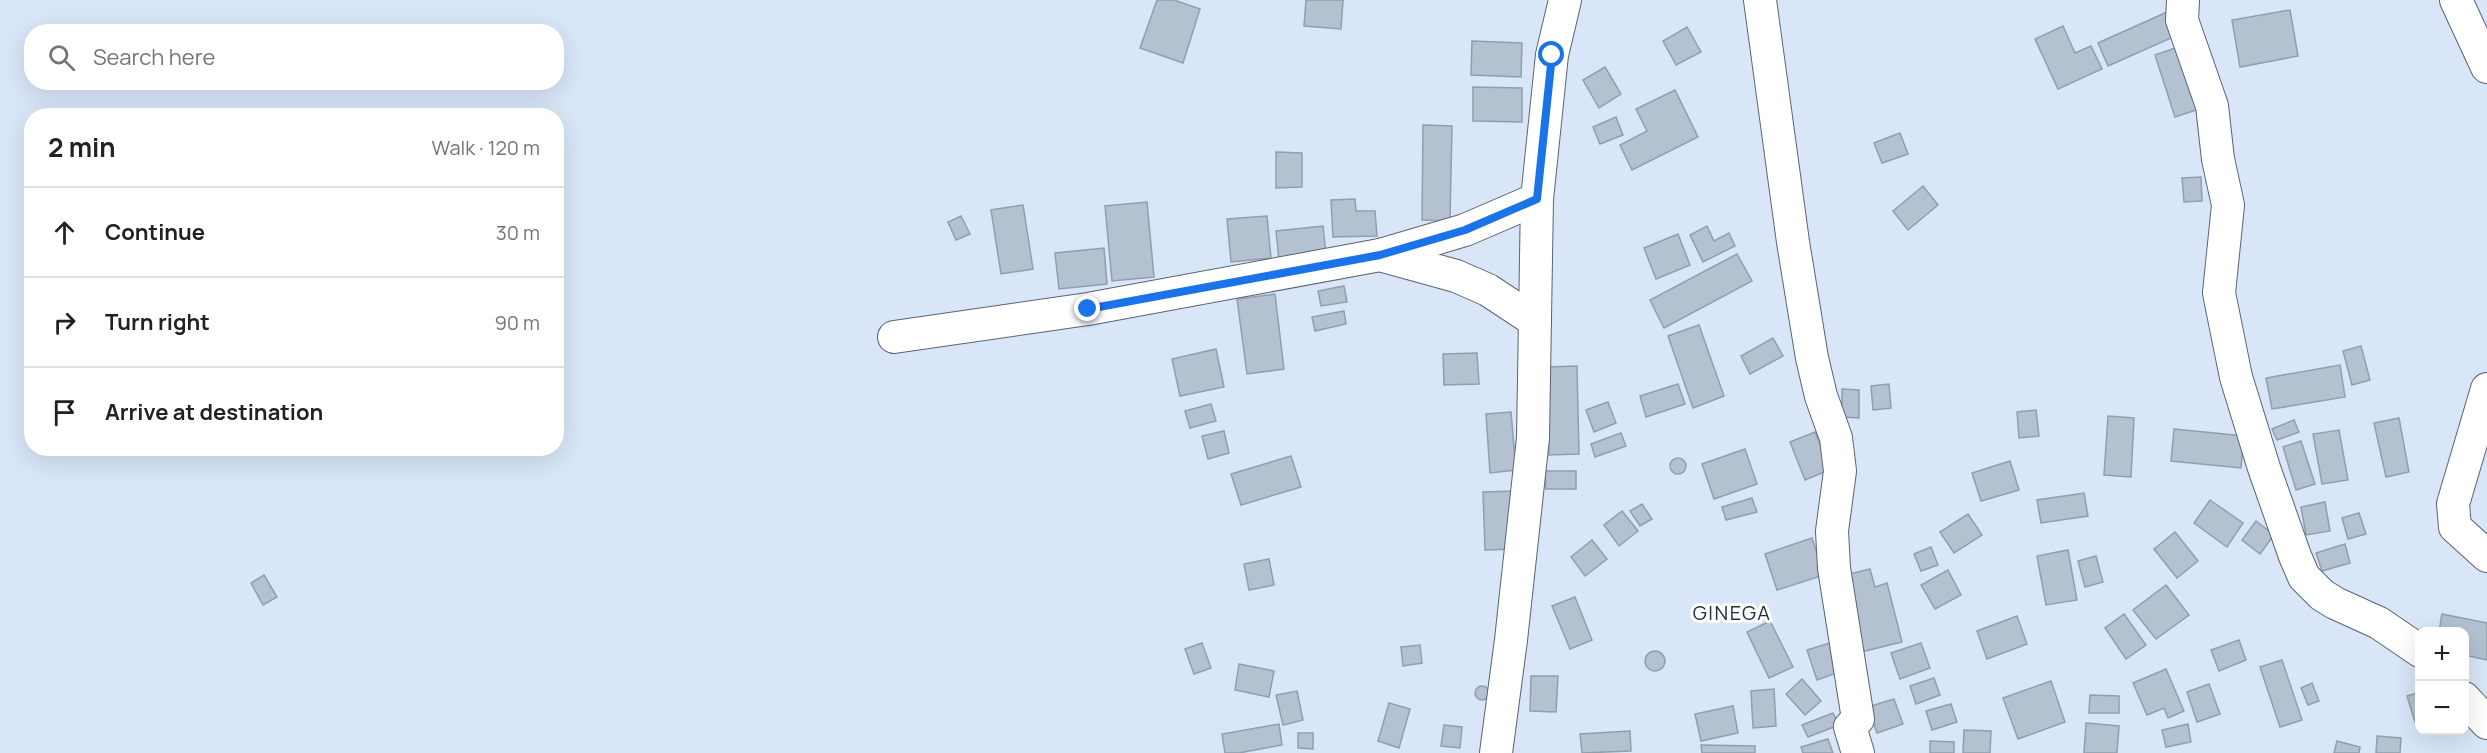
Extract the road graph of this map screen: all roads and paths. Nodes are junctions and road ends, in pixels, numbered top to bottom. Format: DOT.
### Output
graph roads {
  1 [pos="1565,0"];
  2 [pos="1760,0"];
  3 [pos="2183,0"];
  4 [pos="2456,0"];
  5 [pos="2487,67"];
  6 [pos="1537,199"];
  7 [pos="1380,255"];
  8 [pos="1535,321"];
  9 [pos="894,337"];
  10 [pos="2487,388"];
  11 [pos="2487,556"];
  12 [pos="2415,648"];
  13 [pos="2469,703"];
  14 [pos="2487,723"];
  15 [pos="1496,753"];
  16 [pos="1858,753"];
  1 -- 6 [label="street"];
  2 -- 16 [label="street"];
  3 -- 12 [label="street"];
  4 -- 5 [label="street"];
  6 -- 7 [label="street"];
  6 -- 8 [label="street"];
  7 -- 8 [label="street"];
  7 -- 9 [label="street"];
  8 -- 15 [label="street"];
  10 -- 11 [label="street"];
  13 -- 14 [label="street"];
}
